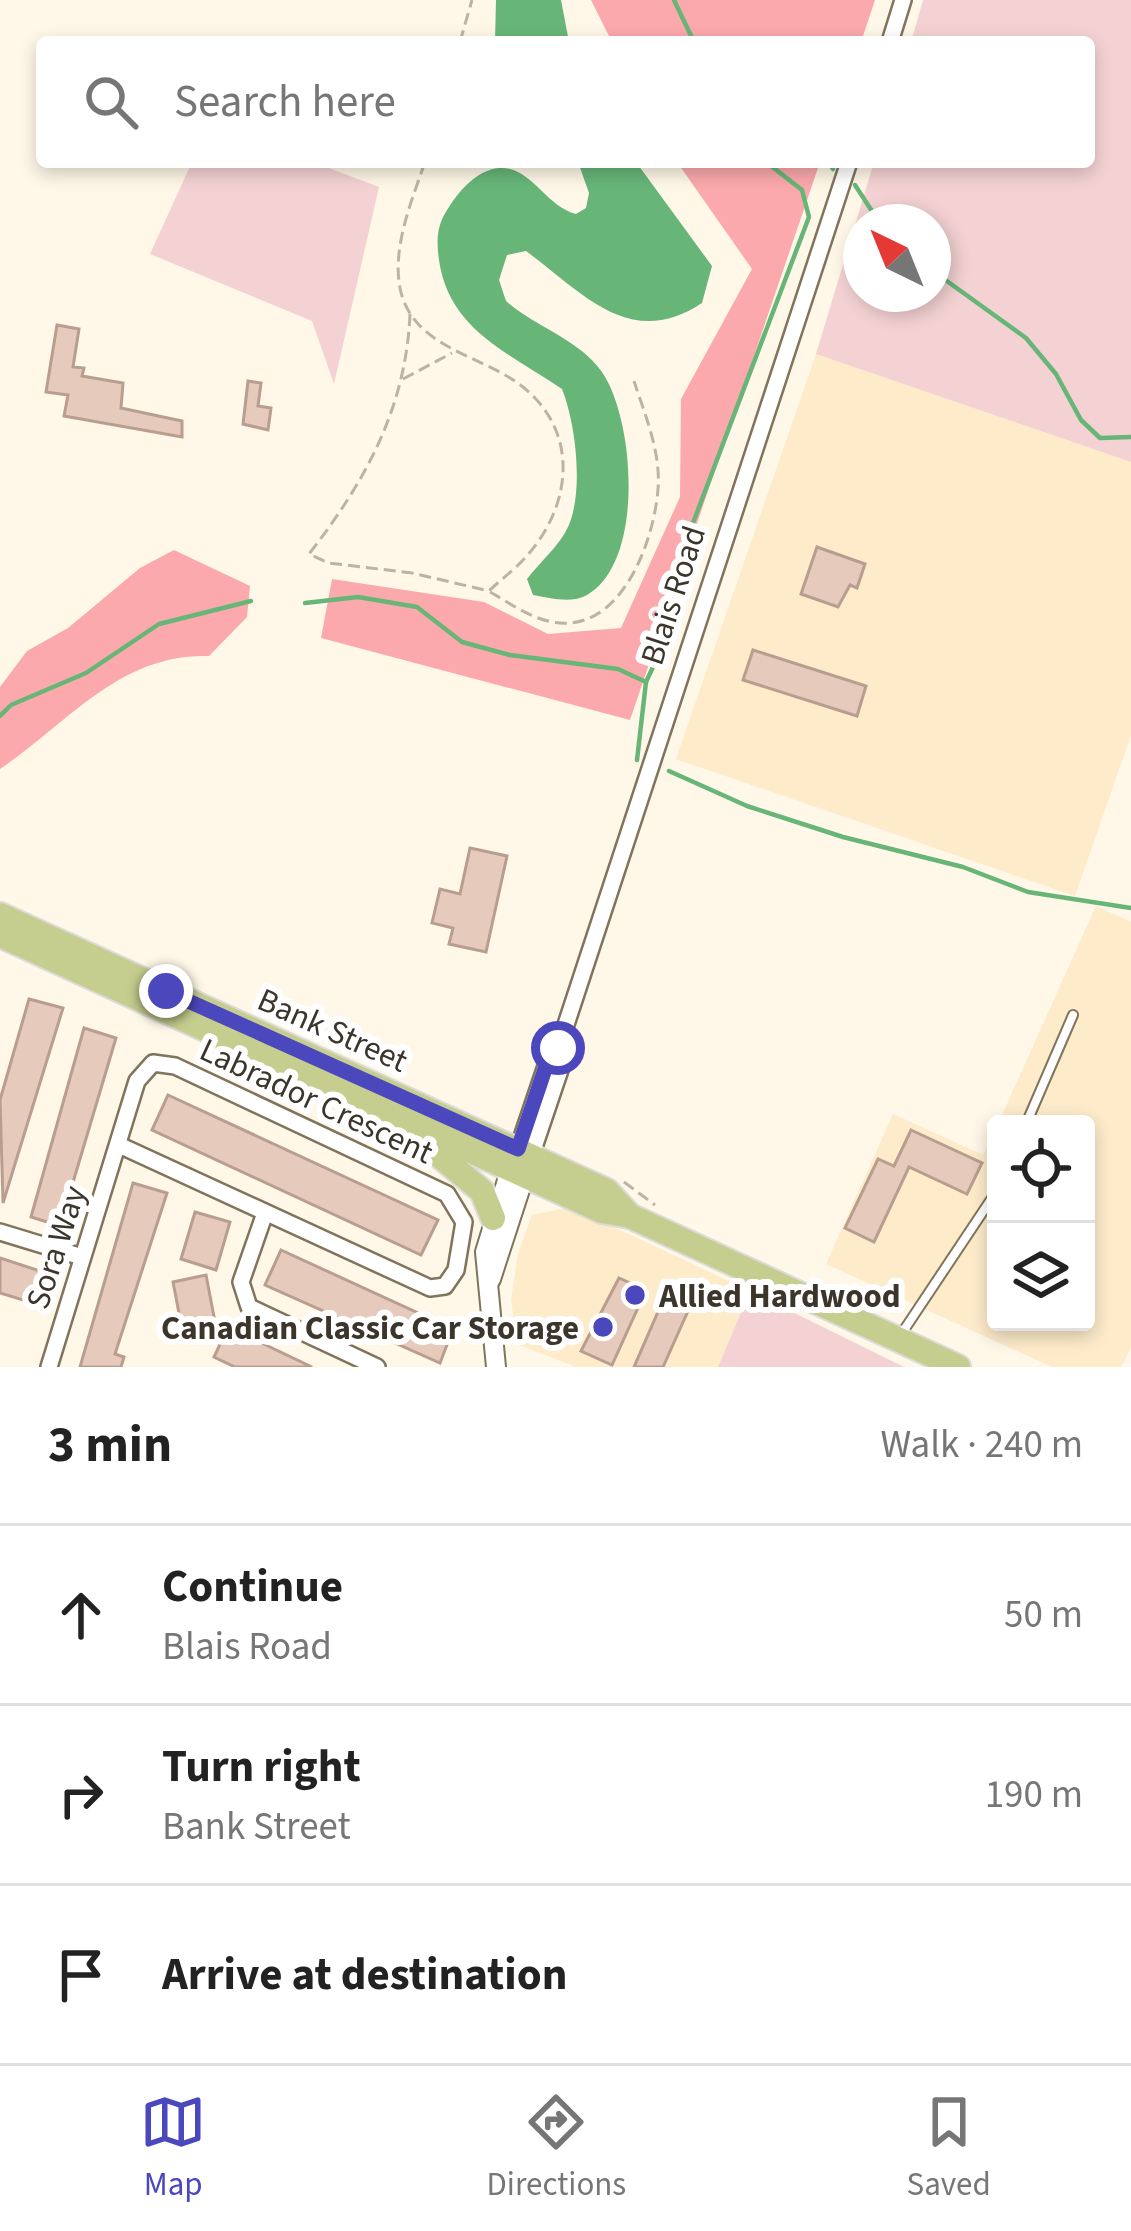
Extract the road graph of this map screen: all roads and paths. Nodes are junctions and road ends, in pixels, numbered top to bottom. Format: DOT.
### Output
graph roads {
  1 [pos="472,0"];
  2 [pos="903,0"];
  3 [pos="462,36"];
  4 [pos="892,36"];
  5 [pos="423,168"];
  6 [pos="847,168"];
  7 [pos="410,314"];
  8 [pos="452,353"];
  9 [pos="401,380"];
  10 [pos="634,380"];
  11 [pos="489,591"];
  12 [pos="0,915"];
  13 [pos="0,935"];
  14 [pos="1073,1015"];
  15 [pos="1030,1115"];
  16 [pos="397,1119"];
  17 [pos="119,1145"];
  18 [pos="521,1162"];
  19 [pos="987,1206"];
  20 [pos="265,1213"];
  21 [pos="493,1218"];
  22 [pos="0,1232"];
  23 [pos="82,1257"];
  24 [pos="487,1289"];
  25 [pos="898,1339"];
  26 [pos="49,1367"];
  27 [pos="377,1367"];
  28 [pos="496,1367"];
  29 [pos="958,1367"];
  1 -- 3 [label="path"];
  2 -- 4 [label="street"];
  5 -- 7 [label="path"];
  6 -- 18 [label="street, Blais Road"];
  7 -- 8 [label="path"];
  7 -- 9 [label="path"];
  8 -- 9 [label="path"];
  8 -- 11 [label="path"];
  9 -- 11 [label="path"];
  10 -- 11 [label="path"];
  12 -- 18 [label="main road, Bank Street"];
  13 -- 16 [label="main road, Bank Street"];
  14 -- 15 [label="lane"];
  16 -- 18 [label="main road, Bank Street"];
  16 -- 21 [label="main road"];
  17 -- 20 [label="street, Labrador Crescent"];
  17 -- 20 [label="street, Labrador Crescent"];
  17 -- 23 [label="street, Sora Way"];
  18 -- 21 [label="street"];
  18 -- 24 [label="street"];
  18 -- 25 [label="main road, Bank Street"];
  19 -- 25 [label="lane"];
  20 -- 27 [label="street"];
  21 -- 24 [label="street"];
  22 -- 23 [label="street"];
  23 -- 26 [label="street, Sora Way"];
  24 -- 28 [label="street"];
  25 -- 29 [label="main road, Bank Street"];
}
